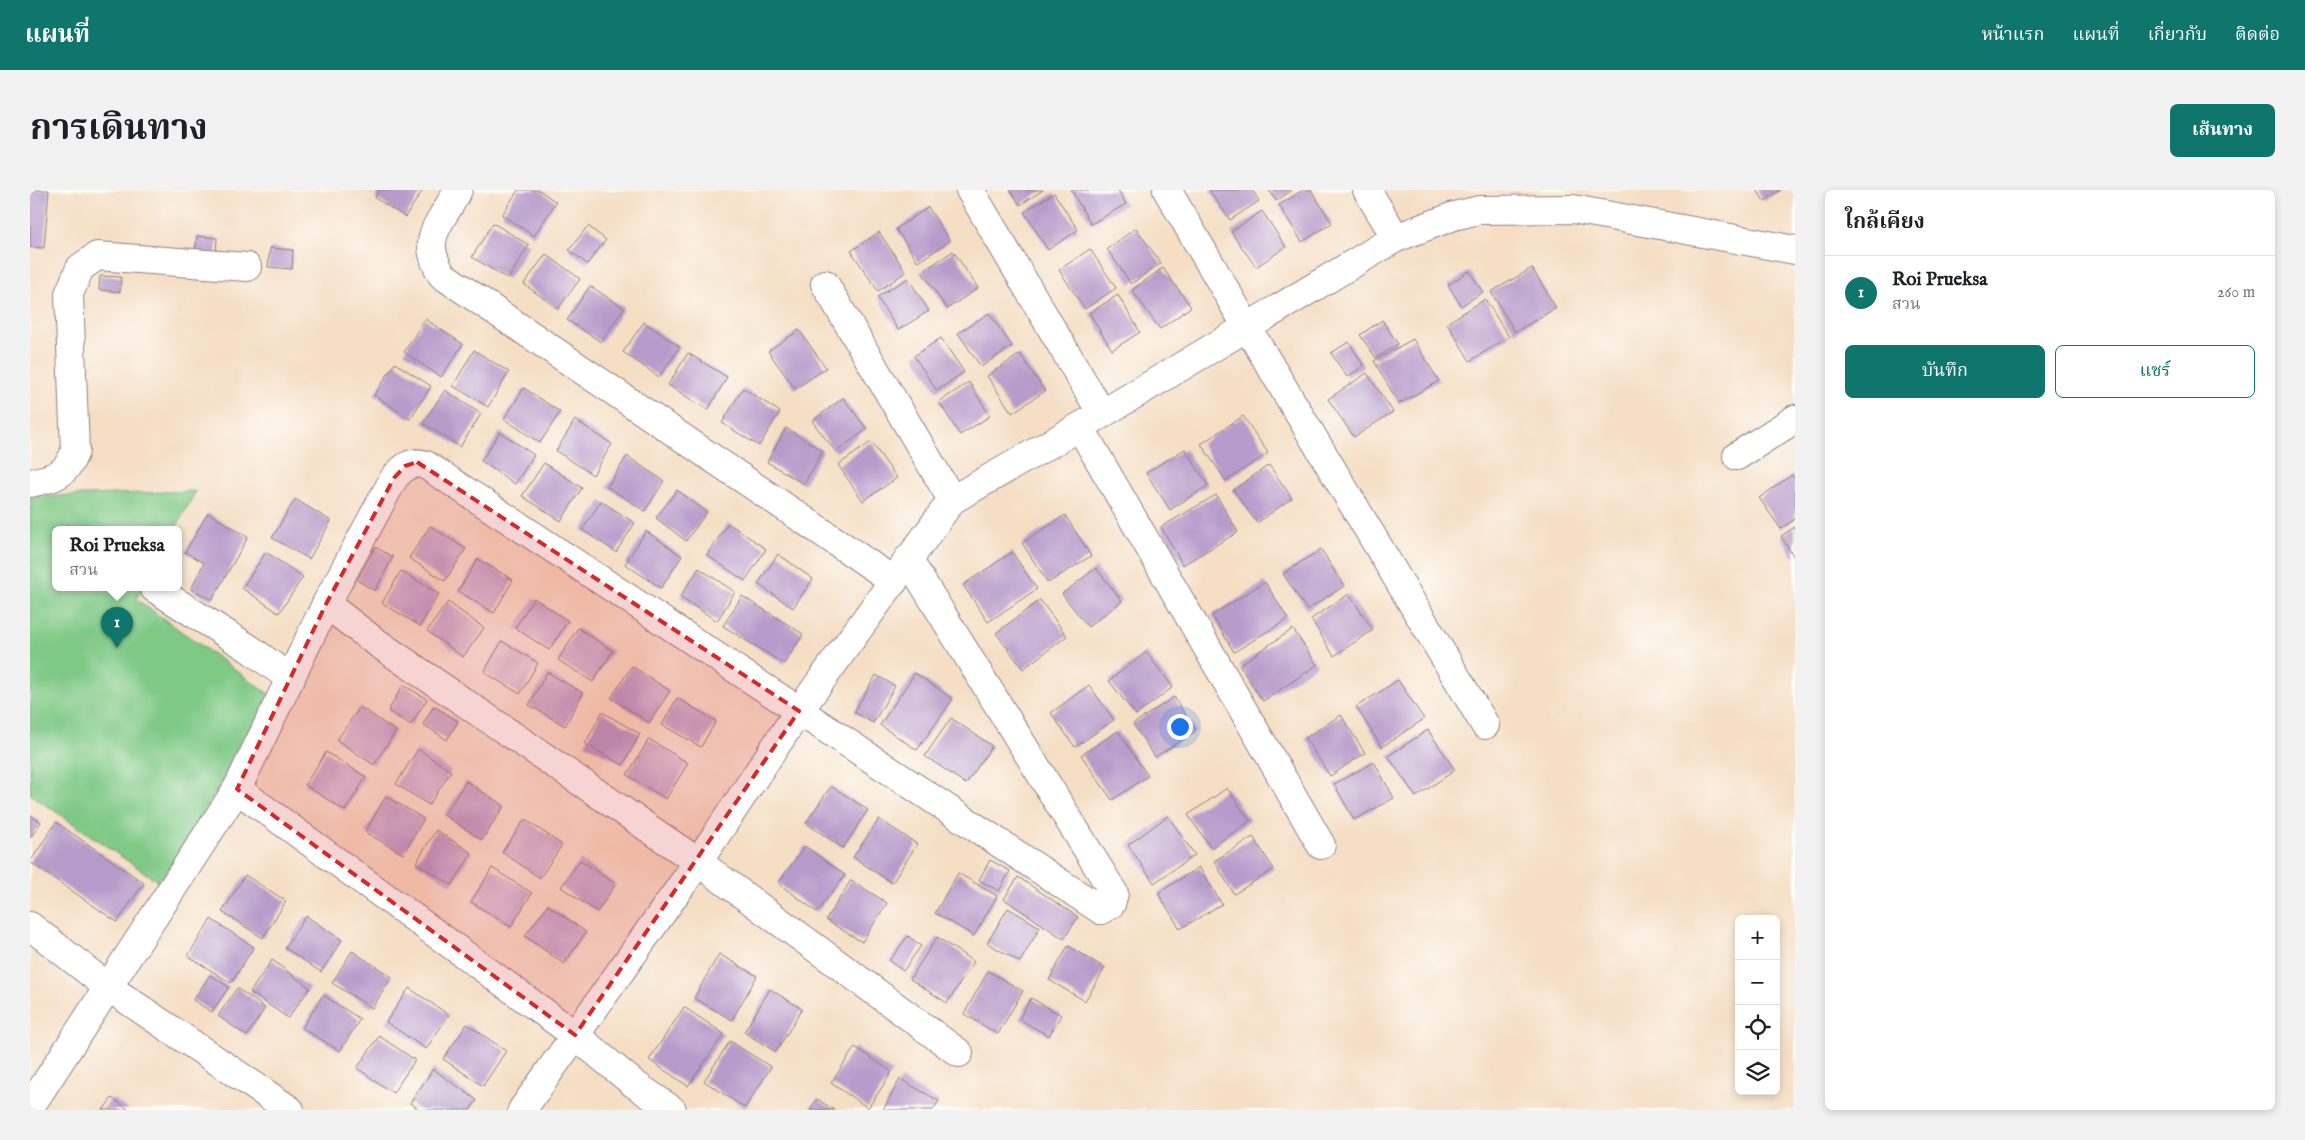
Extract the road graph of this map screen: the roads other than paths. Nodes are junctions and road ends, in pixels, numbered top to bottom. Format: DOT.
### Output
graph roads {
  1 [pos="458,190"];
  2 [pos="970,190"];
  3 [pos="1167,190"];
  4 [pos="1367,190"];
  5 [pos="1567,200"];
  6 [pos="1396,238"];
  7 [pos="1795,250"];
  8 [pos="247,267"];
  9 [pos="824,284"];
  10 [pos="1247,327"];
  11 [pos="1795,419"];
  12 [pos="1091,420"];
  13 [pos="1737,456"];
  14 [pos="30,483"];
  15 [pos="952,500"];
  16 [pos="901,570"];
  17 [pos="159,591"];
  18 [pos="326,604"];
  19 [pos="291,680"];
  20 [pos="799,711"];
  21 [pos="1485,725"];
  22 [pos="237,789"];
  23 [pos="1321,845"];
  24 [pos="698,862"];
  25 [pos="30,926"];
  26 [pos="108,987"];
  27 [pos="575,1035"];
  28 [pos="959,1053"];
  29 [pos="30,1107"];
  30 [pos="286,1109"];
  31 [pos="522,1110"];
  32 [pos="672,1110"];
  1 -- 16 [label="street"];
  2 -- 12 [label="street"];
  3 -- 10 [label="street"];
  4 -- 6 [label="street"];
  5 -- 6 [label="street"];
  5 -- 7 [label="street"];
  6 -- 10 [label="street"];
  8 -- 14 [label="street"];
  9 -- 15 [label="street"];
  10 -- 12 [label="street"];
  10 -- 21 [label="street"];
  11 -- 13 [label="street"];
  12 -- 15 [label="street"];
  12 -- 23 [label="street"];
  15 -- 16 [label="street"];
  16 -- 20 [label="street"];
  16 -- 20 [label="street"];
  17 -- 19 [label="street"];
  18 -- 19 [label="street"];
  18 -- 20 [label="street"];
  18 -- 24 [label="street"];
  19 -- 22 [label="street"];
  20 -- 24 [label="street"];
  22 -- 26 [label="street"];
  22 -- 27 [label="street"];
  24 -- 27 [label="street"];
  24 -- 28 [label="street"];
  25 -- 26 [label="street"];
  26 -- 29 [label="street"];
  26 -- 30 [label="street"];
  27 -- 31 [label="street"];
  27 -- 32 [label="street"];
}
